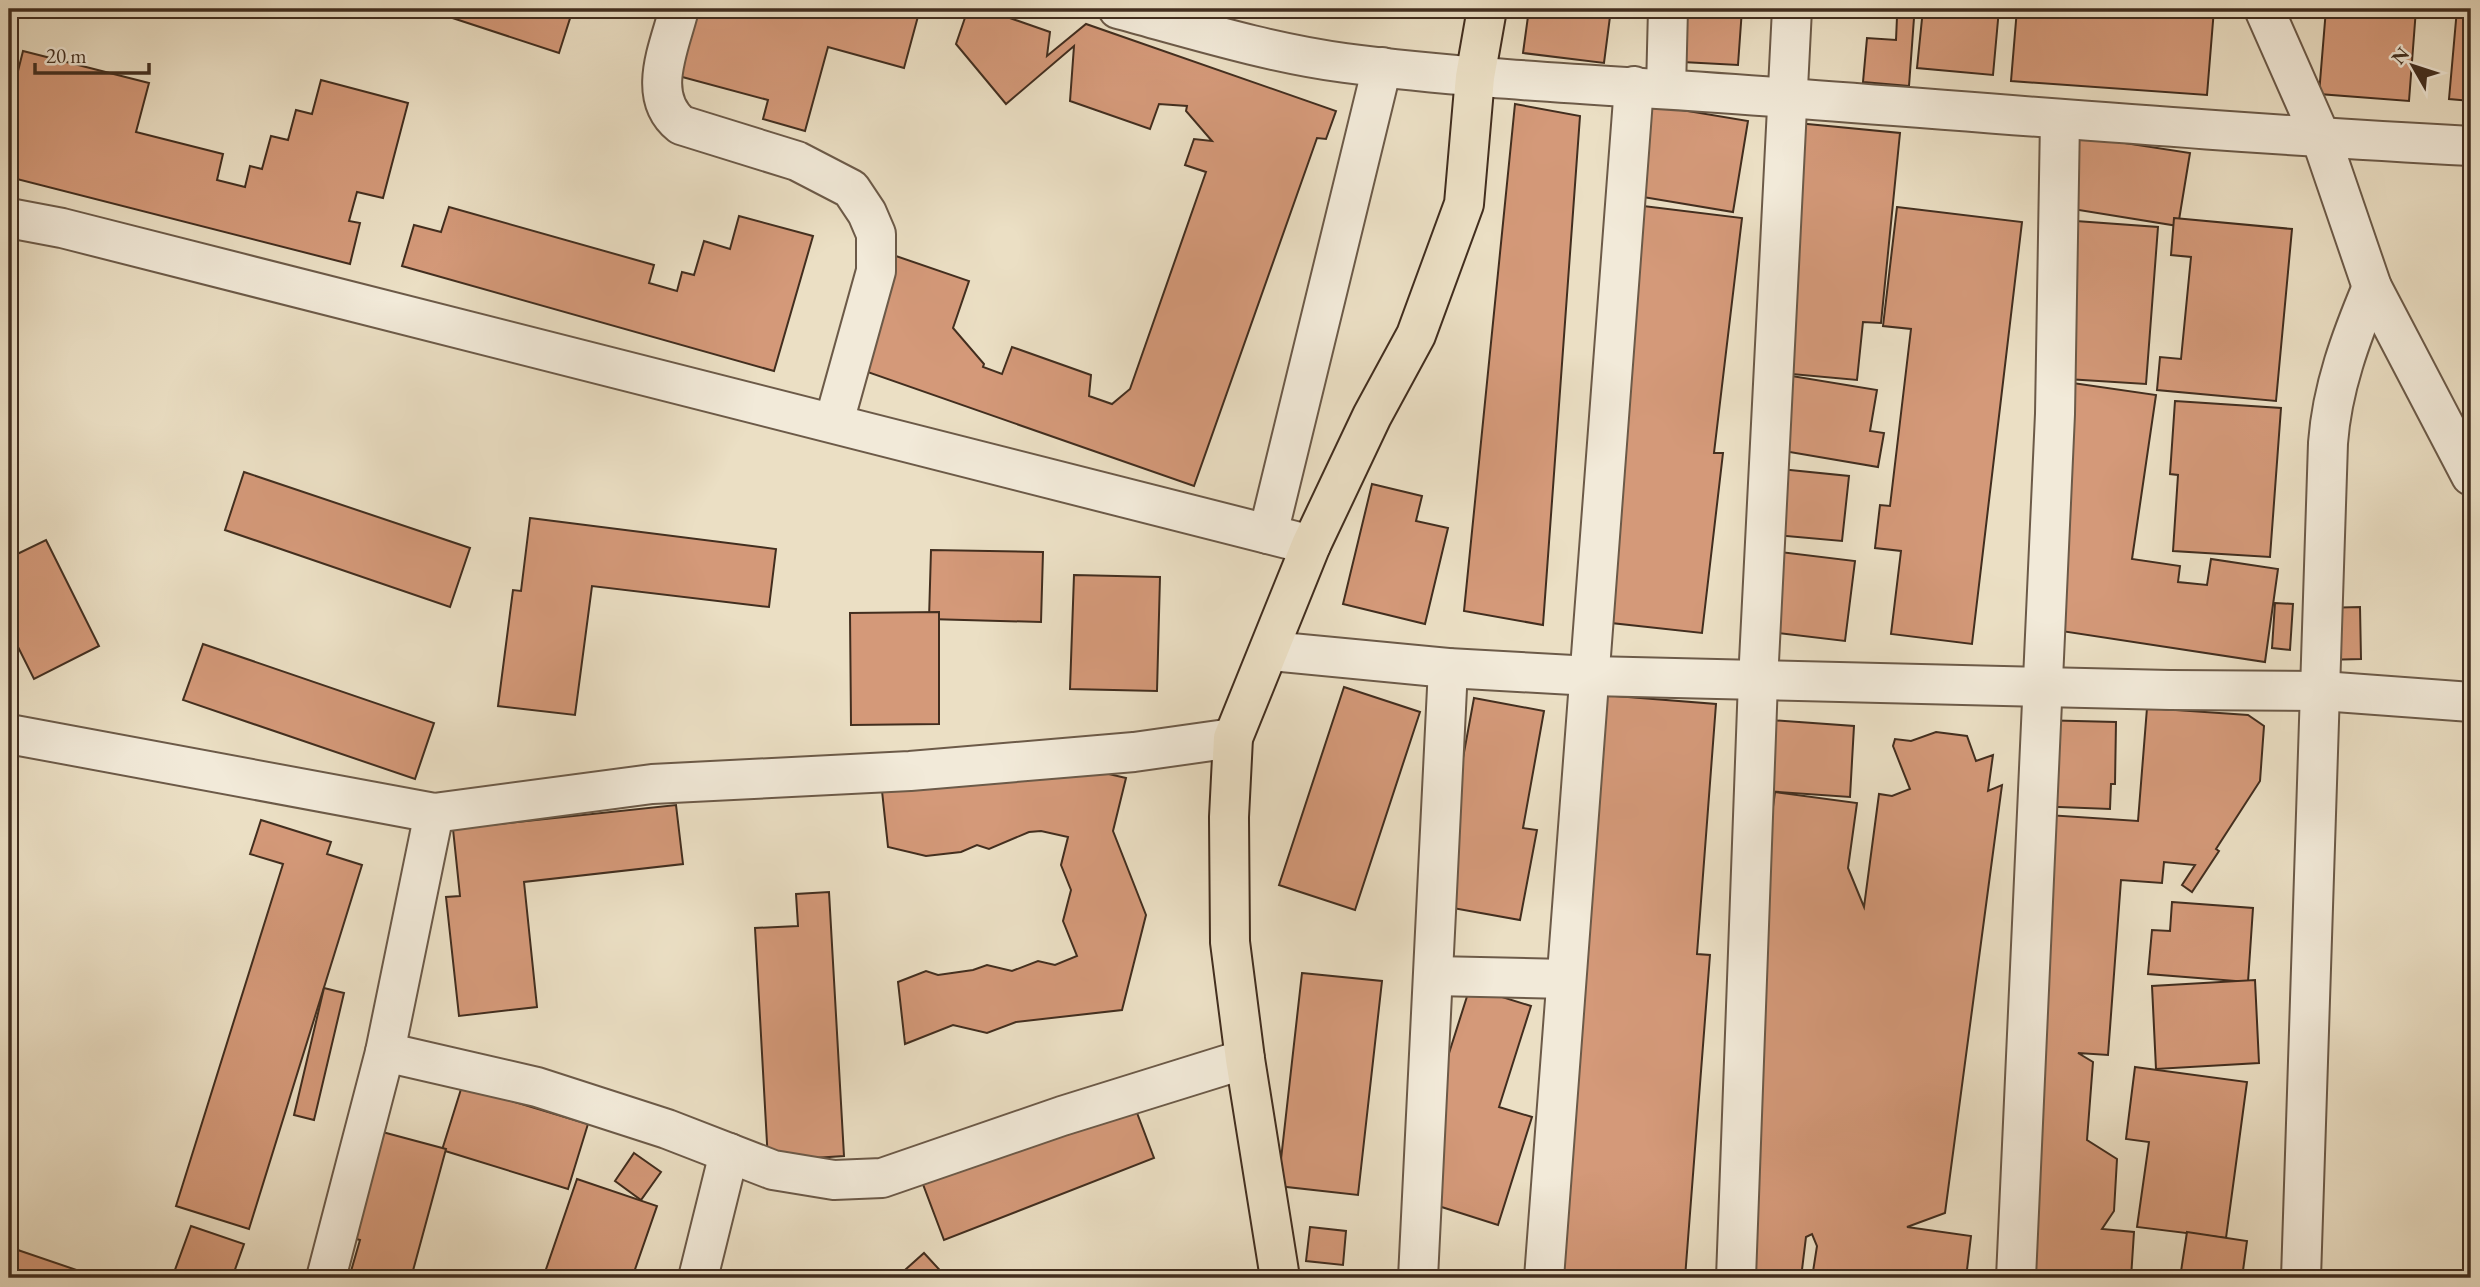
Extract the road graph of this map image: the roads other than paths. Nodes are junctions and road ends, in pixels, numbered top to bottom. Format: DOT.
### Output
graph roads {
  1 [pos="680,9"];
  2 [pos="1118,9"];
  3 [pos="1487,9"];
  4 [pos="1668,9"];
  5 [pos="1792,9"];
  6 [pos="2264,9"];
  7 [pos="1382,67"];
  8 [pos="1475,77"];
  9 [pos="1650,88"];
  10 [pos="1787,97"];
  11 [pos="2060,120"];
  12 [pos="2321,138"];
  13 [pos="2471,146"];
  14 [pos="9,218"];
  15 [pos="2372,287"];
  16 [pos="834,422"];
  17 [pos="2471,476"];
  18 [pos="1268,534"];
  19 [pos="1311,545"];
  20 [pos="1270,651"];
  21 [pos="1448,668"];
  22 [pos="1591,676"];
  23 [pos="1758,681"];
  24 [pos="2044,686"];
  25 [pos="2322,691"];
  26 [pos="2471,702"];
  27 [pos="9,734"];
  28 [pos="1233,738"];
  29 [pos="434,813"];
  30 [pos="1434,976"];
  31 [pos="1566,979"];
  32 [pos="385,1052"];
  33 [pos="1245,1059"];
  34 [pos="729,1153"];
  35 [pos="326,1278"];
  36 [pos="698,1278"];
  37 [pos="1280,1278"];
  38 [pos="1418,1278"];
  39 [pos="1544,1278"];
  40 [pos="1736,1278"];
  41 [pos="2016,1278"];
  42 [pos="2301,1278"];
  1 -- 16 [label="street"];
  2 -- 7 [label="street"];
  3 -- 8 [label="main road"];
  4 -- 9 [label="street"];
  5 -- 10 [label="street"];
  6 -- 12 [label="street"];
  7 -- 8 [label="street"];
  7 -- 18 [label="street"];
  8 -- 9 [label="street"];
  8 -- 19 [label="main road"];
  9 -- 10 [label="street"];
  9 -- 22 [label="street"];
  10 -- 11 [label="street"];
  10 -- 23 [label="street"];
  11 -- 12 [label="street"];
  11 -- 24 [label="street"];
  12 -- 13 [label="street"];
  12 -- 15 [label="street"];
  14 -- 16 [label="street"];
  15 -- 17 [label="street"];
  15 -- 25 [label="street"];
  16 -- 18 [label="street"];
  18 -- 19 [label="street"];
  19 -- 20 [label="main road"];
  20 -- 21 [label="street"];
  20 -- 28 [label="main road"];
  21 -- 22 [label="street"];
  21 -- 30 [label="street"];
  22 -- 23 [label="street"];
  22 -- 31 [label="street"];
  23 -- 24 [label="street"];
  23 -- 40 [label="street"];
  24 -- 25 [label="street"];
  24 -- 41 [label="street"];
  25 -- 26 [label="street"];
  25 -- 42 [label="street"];
  27 -- 29 [label="street"];
  28 -- 29 [label="street"];
  28 -- 33 [label="main road"];
  29 -- 32 [label="street"];
  30 -- 31 [label="street"];
  30 -- 38 [label="street"];
  31 -- 39 [label="street"];
  32 -- 34 [label="street"];
  32 -- 35 [label="street"];
  33 -- 34 [label="street"];
  33 -- 37 [label="main road"];
  34 -- 36 [label="street"];
}
